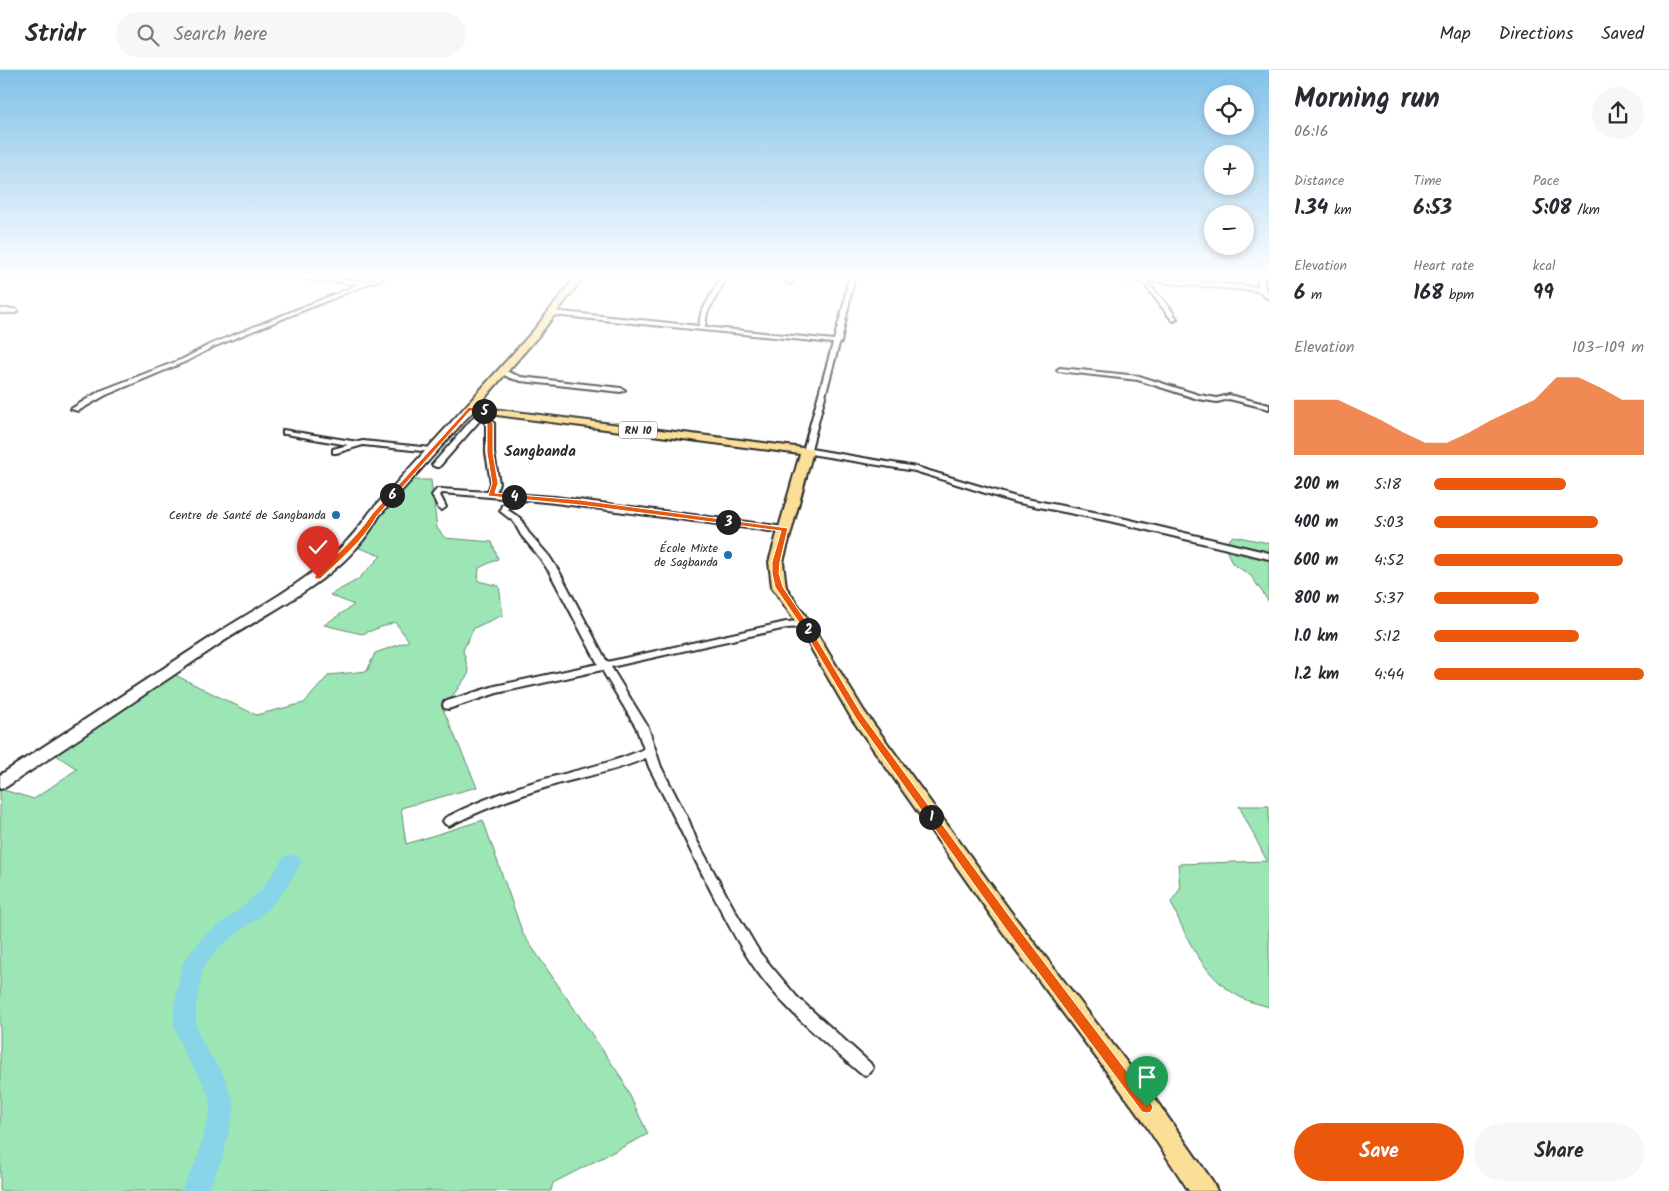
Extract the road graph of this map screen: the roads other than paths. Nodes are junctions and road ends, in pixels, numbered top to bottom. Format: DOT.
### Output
graph roads {
  1 [pos="261,326"];
  2 [pos="541,326"];
  3 [pos="685,326"];
  4 [pos="842,326"];
  5 [pos="702,328"];
  6 [pos="838,342"];
  7 [pos="1060,370"];
  8 [pos="503,372"];
  9 [pos="620,390"];
  10 [pos="1269,407"];
  11 [pos="76,409"];
  12 [pos="478,412"];
  13 [pos="286,432"];
  14 [pos="357,444"];
  15 [pos="432,450"];
  16 [pos="336,451"];
  17 [pos="807,451"];
  18 [pos="436,466"];
  19 [pos="491,494"];
  20 [pos="523,498"];
  21 [pos="442,508"];
  22 [pos="785,530"];
  23 [pos="1269,556"];
  24 [pos="804,624"];
  25 [pos="604,665"];
  26 [pos="448,705"];
  27 [pos="650,751"];
  28 [pos="0,783"];
  29 [pos="449,821"];
  30 [pos="864,1068"];
  31 [pos="1204,1191"];
  1 -- 11 [label="street"];
  2 -- 8 [label="main road"];
  3 -- 5 [label="street"];
  4 -- 6 [label="street"];
  5 -- 6 [label="street"];
  6 -- 17 [label="street"];
  7 -- 10 [label="street"];
  8 -- 9 [label="street"];
  8 -- 12 [label="main road"];
  12 -- 15 [label="street"];
  12 -- 17 [label="main road, RN 10"];
  12 -- 18 [label="street"];
  12 -- 19 [label="street"];
  13 -- 14 [label="street"];
  14 -- 15 [label="street"];
  14 -- 16 [label="street"];
  15 -- 28 [label="street"];
  17 -- 22 [label="main road"];
  17 -- 23 [label="street"];
  19 -- 20 [label="street"];
  19 -- 21 [label="street"];
  20 -- 22 [label="street"];
  20 -- 25 [label="street"];
  22 -- 24 [label="main road"];
  24 -- 25 [label="street"];
  24 -- 31 [label="main road"];
  25 -- 26 [label="street"];
  25 -- 27 [label="street"];
  27 -- 29 [label="street"];
  27 -- 30 [label="street"];
}
